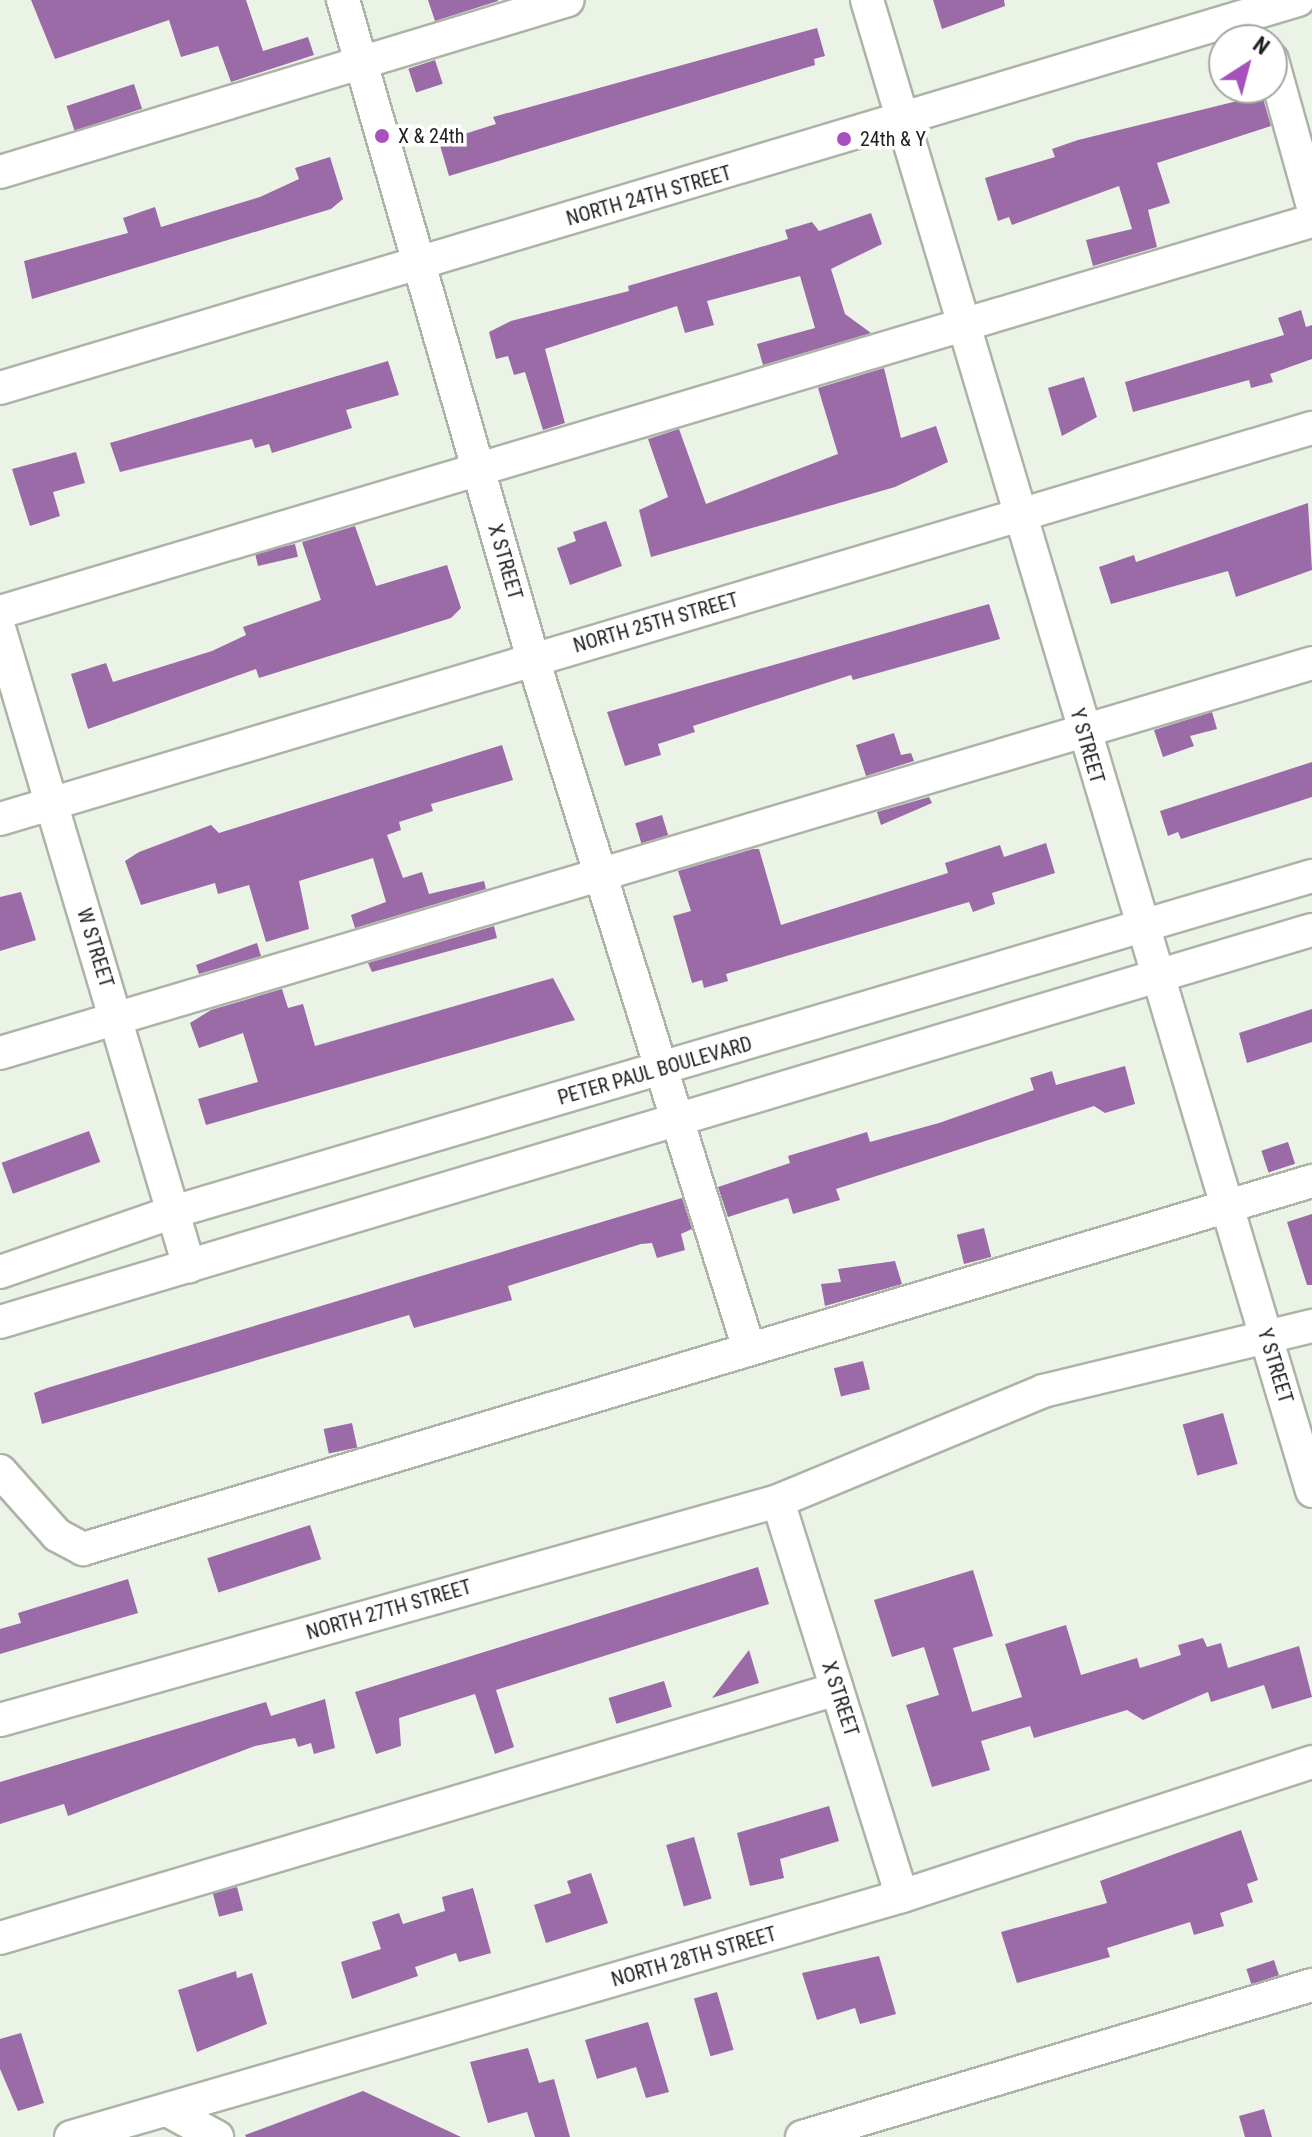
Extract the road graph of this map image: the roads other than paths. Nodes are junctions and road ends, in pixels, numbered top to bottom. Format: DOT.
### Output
graph roads {
  1 [pos="343,0"];
  2 [pos="568,0"];
  3 [pos="867,0"];
  4 [pos="1298,0"];
  5 [pos="1260,17"];
  6 [pos="360,62"];
  7 [pos="1284,104"];
  8 [pos="902,122"];
  9 [pos="0,172"];
  10 [pos="1312,203"];
  11 [pos="1312,221"];
  12 [pos="418,262"];
  13 [pos="962,325"];
  14 [pos="0,388"];
  15 [pos="1312,428"];
  16 [pos="479,471"];
  17 [pos="1021,518"];
  18 [pos="0,612"];
  19 [pos="0,631"];
  20 [pos="533,659"];
  21 [pos="1312,663"];
  22 [pos="1082,730"];
  23 [pos="51,802"];
  24 [pos="0,819"];
  25 [pos="600,875"];
  26 [pos="1312,876"];
  27 [pos="1141,929"];
  28 [pos="1312,930"];
  29 [pos="1155,977"];
  30 [pos="116,1019"];
  31 [pos="0,1053"];
  32 [pos="662,1069"];
  33 [pos="678,1120"];
  34 [pos="1312,1181"];
  35 [pos="1226,1206"];
  36 [pos="173,1212"];
  37 [pos="189,1266"];
  38 [pos="0,1272"];
  39 [pos="0,1322"];
  40 [pos="1312,1326"];
  41 [pos="1268,1339"];
  42 [pos="749,1349"];
  43 [pos="0,1471"];
  44 [pos="1312,1491"];
  45 [pos="778,1501"];
  46 [pos="837,1689"];
  47 [pos="0,1720"];
  48 [pos="1312,1762"];
  49 [pos="902,1896"];
  50 [pos="0,1938"];
  51 [pos="1312,1985"];
  52 [pos="167,2110"];
  53 [pos="71,2137"];
  54 [pos="217,2137"];
  55 [pos="802,2137"];
  1 -- 6 [label="street, X STREET"];
  2 -- 6 [label="street"];
  3 -- 8 [label="street, Y STREET"];
  4 -- 5 [label="street, NORTH 24TH STREET"];
  5 -- 8 [label="street, NORTH 24TH STREET"];
  6 -- 9 [label="street"];
  6 -- 12 [label="street, X STREET"];
  7 -- 10 [label="street"];
  8 -- 12 [label="street, NORTH 24TH STREET"];
  8 -- 13 [label="street, Y STREET"];
  11 -- 13 [label="street"];
  12 -- 14 [label="street, NORTH 24TH STREET"];
  12 -- 16 [label="street, X STREET"];
  13 -- 16 [label="street"];
  13 -- 17 [label="street, Y STREET"];
  15 -- 17 [label="street, NORTH 25TH STREET"];
  16 -- 18 [label="street"];
  16 -- 20 [label="street, X STREET"];
  17 -- 20 [label="street, NORTH 25TH STREET"];
  17 -- 22 [label="street, Y STREET"];
  19 -- 23 [label="street, W STREET"];
  20 -- 23 [label="street, NORTH 25TH STREET"];
  20 -- 25 [label="street, X STREET"];
  21 -- 22 [label="street"];
  22 -- 25 [label="street"];
  22 -- 27 [label="street, Y STREET"];
  23 -- 24 [label="street, NORTH 25TH STREET"];
  23 -- 30 [label="street, W STREET"];
  25 -- 30 [label="street"];
  25 -- 32 [label="street, X STREET"];
  26 -- 27 [label="street, PETER PAUL BOULEVARD"];
  27 -- 29 [label="street, Y STREET"];
  27 -- 32 [label="street, PETER PAUL BOULEVARD"];
  28 -- 29 [label="street"];
  29 -- 33 [label="street"];
  29 -- 35 [label="street, Y STREET"];
  30 -- 31 [label="street"];
  30 -- 36 [label="street, W STREET"];
  32 -- 33 [label="street, X STREET"];
  32 -- 36 [label="street, PETER PAUL BOULEVARD"];
  33 -- 37 [label="street"];
  33 -- 42 [label="street, X STREET"];
  34 -- 35 [label="street"];
  35 -- 41 [label="street, Y STREET"];
  35 -- 42 [label="street"];
  36 -- 37 [label="street, W STREET"];
  36 -- 38 [label="street, PETER PAUL BOULEVARD"];
  37 -- 39 [label="street"];
  40 -- 41 [label="street"];
  41 -- 44 [label="street, Y STREET"];
  41 -- 45 [label="street, NORTH 27TH STREET"];
  42 -- 43 [label="street"];
  45 -- 46 [label="street, X STREET"];
  45 -- 47 [label="street, NORTH 27TH STREET"];
  46 -- 49 [label="street, X STREET"];
  46 -- 50 [label="street"];
  48 -- 49 [label="street, NORTH 28TH STREET"];
  49 -- 52 [label="street, NORTH 28TH STREET"];
  51 -- 55 [label="street"];
  52 -- 53 [label="street, NORTH 28TH STREET"];
  52 -- 54 [label="street"];
}
